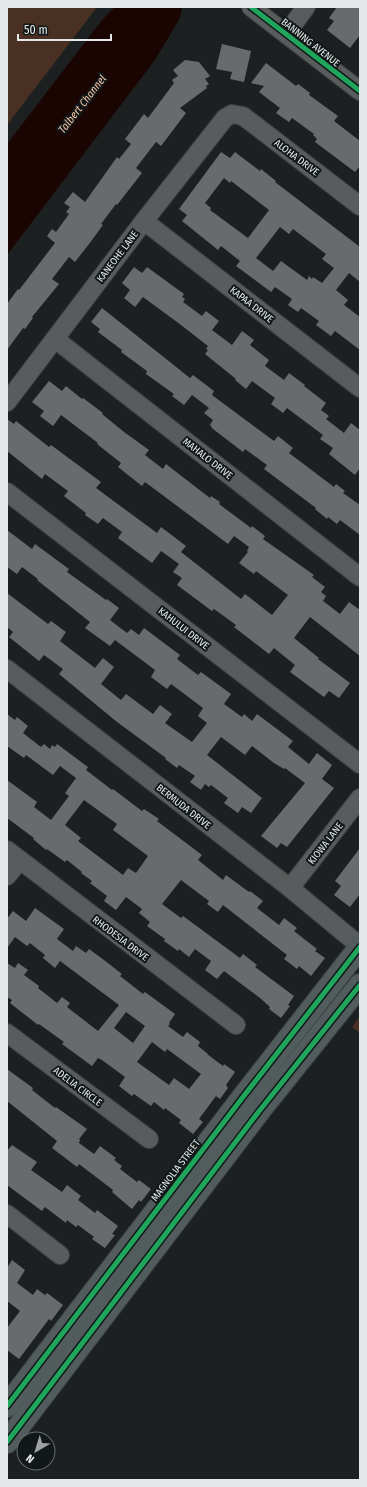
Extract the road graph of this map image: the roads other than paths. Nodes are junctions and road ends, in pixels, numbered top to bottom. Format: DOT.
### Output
graph roads {
  1 [pos="251,7"];
  2 [pos="306,7"];
  3 [pos="286,34"];
  4 [pos="360,91"];
  5 [pos="232,114"];
  6 [pos="360,206"];
  7 [pos="144,221"];
  8 [pos="55,339"];
  9 [pos="360,388"];
  10 [pos="7,402"];
  11 [pos="7,492"];
  12 [pos="360,577"];
  13 [pos="7,669"];
  14 [pos="360,764"];
  15 [pos="360,798"];
  16 [pos="14,855"];
  17 [pos="7,876"];
  18 [pos="290,888"];
  19 [pos="360,946"];
  20 [pos="360,985"];
  21 [pos="236,1025"];
  22 [pos="7,1032"];
  23 [pos="149,1139"];
  24 [pos="7,1214"];
  25 [pos="60,1255"];
  26 [pos="7,1406"];
  27 [pos="7,1442"];
  1 -- 3 [label="street, BANNING AVENUE"];
  2 -- 3 [label="street"];
  3 -- 4 [label="street, BANNING AVENUE"];
  5 -- 6 [label="street, ALOHA DRIVE"];
  5 -- 7 [label="street, KANEOHE LANE"];
  7 -- 8 [label="street, KANEOHE LANE"];
  7 -- 9 [label="street, KAPAA DRIVE"];
  8 -- 10 [label="street, KANEOHE LANE"];
  8 -- 12 [label="street, MAHALO DRIVE"];
  11 -- 14 [label="street, KAHULUI DRIVE"];
  13 -- 18 [label="street, BERMUDA DRIVE"];
  15 -- 18 [label="street, KIOWA LANE"];
  16 -- 17 [label="street"];
  16 -- 21 [label="street, RHODESIA DRIVE"];
  18 -- 19 [label="street, BERMUDA DRIVE"];
  19 -- 26 [label="main road, MAGNOLIA STREET"];
  20 -- 27 [label="main road"];
  22 -- 23 [label="street, ADELIA CIRCLE"];
  24 -- 25 [label="street"];
}
